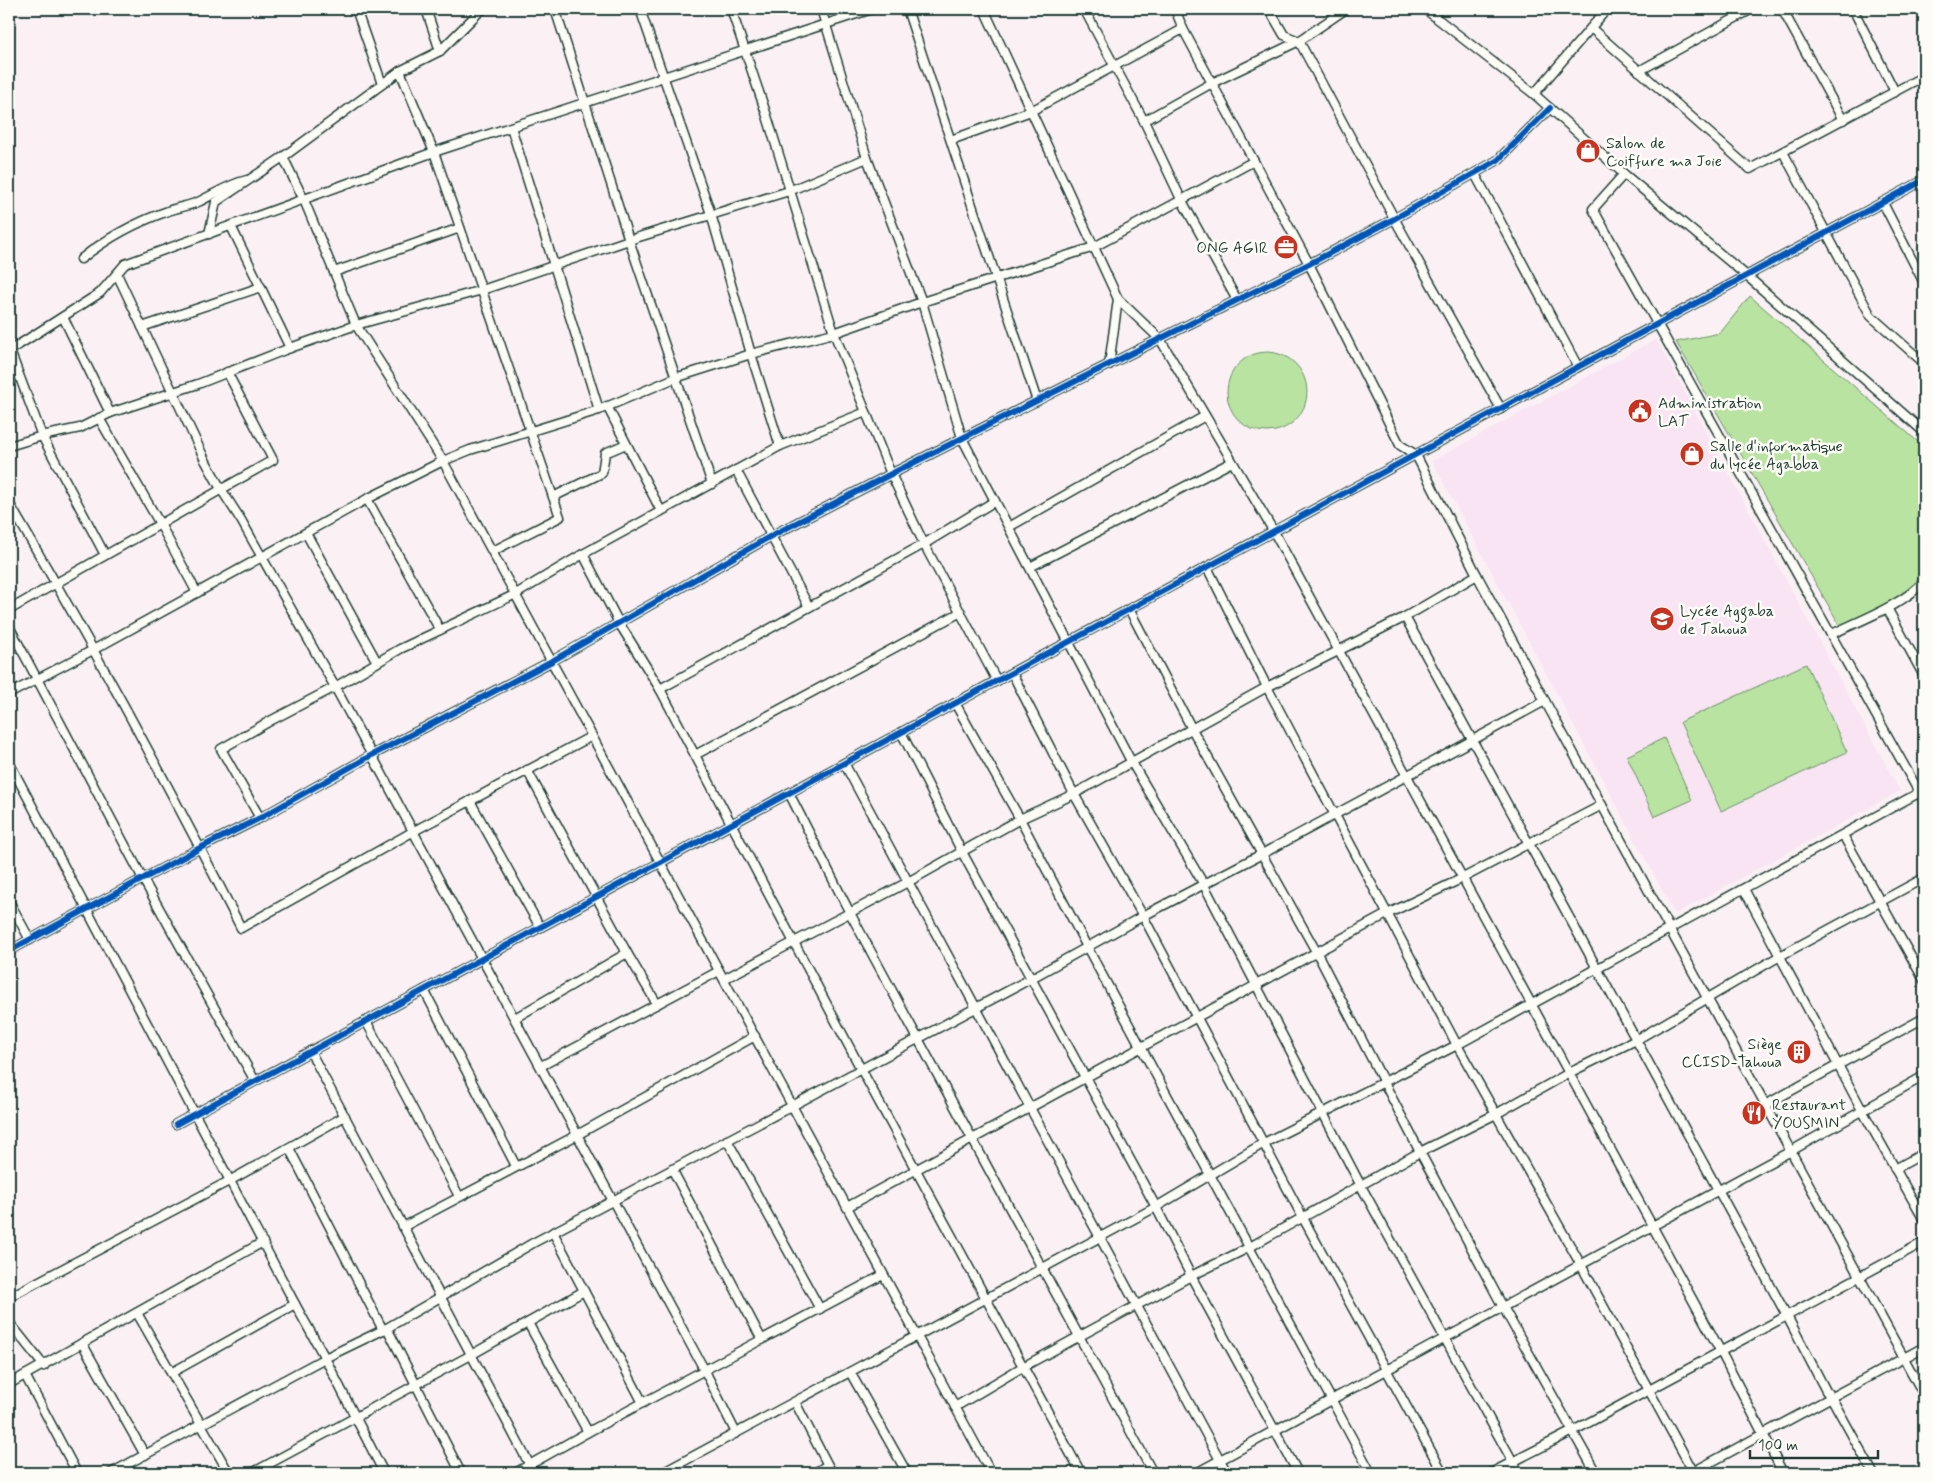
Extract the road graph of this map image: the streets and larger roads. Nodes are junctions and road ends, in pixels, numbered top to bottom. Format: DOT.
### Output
graph roads {
  1 [pos="356,9"];
  2 [pos="426,9"];
  3 [pos="484,9"];
  4 [pos="555,9"];
  5 [pos="640,9"];
  6 [pos="730,9"];
  7 [pos="820,9"];
  8 [pos="872,9"];
  9 [pos="908,9"];
  10 [pos="984,9"];
  11 [pos="1084,9"];
  12 [pos="1175,9"];
  13 [pos="1270,9"];
  14 [pos="1346,9"];
  15 [pos="1424,9"];
  16 [pos="1607,9"];
  17 [pos="1752,9"];
  18 [pos="1782,9"];
  19 [pos="1854,9"];
  20 [pos="826,24"];
  21 [pos="1590,28"];
  22 [pos="1183,29"];
  23 [pos="1299,42"];
  24 [pos="744,50"];
  25 [pos="440,52"];
  26 [pos="1115,66"];
  27 [pos="400,71"];
  28 [pos="1639,71"];
  29 [pos="1924,76"];
  30 [pos="663,77"];
  31 [pos="1212,83"];
  32 [pos="382,84"];
  33 [pos="1895,92"];
  34 [pos="1534,94"];
  35 [pos="586,102"];
  36 [pos="1550,108"];
  37 [pos="1031,111"];
  38 [pos="1843,120"];
  39 [pos="1144,121"];
  40 [pos="510,127"];
  41 [pos="951,140"];
  42 [pos="434,152"];
  43 [pos="1783,152"];
  44 [pos="283,157"];
  45 [pos="868,158"];
  46 [pos="1254,160"];
  47 [pos="1475,174"];
  48 [pos="1624,174"];
  49 [pos="251,178"];
  50 [pos="1924,180"];
  51 [pos="789,191"];
  52 [pos="1182,199"];
  53 [pos="304,200"];
  54 [pos="1883,203"];
  55 [pos="711,214"];
  56 [pos="1394,218"];
  57 [pos="231,226"];
  58 [pos="460,228"];
  59 [pos="1826,233"];
  60 [pos="209,234"];
  61 [pos="629,240"];
  62 [pos="1094,247"];
  63 [pos="81,259"];
  64 [pos="553,264"];
  65 [pos="1309,264"];
  66 [pos="334,272"];
  67 [pos="117,274"];
  68 [pos="1747,276"];
  69 [pos="996,278"];
  70 [pos="1924,283"];
  71 [pos="261,287"];
  72 [pos="482,290"];
  73 [pos="1118,298"];
  74 [pos="1237,300"];
  75 [pos="922,302"];
  76 [pos="63,317"];
  77 [pos="1659,324"];
  78 [pos="356,325"];
  79 [pos="142,327"];
  80 [pos="834,333"];
  81 [pos="1160,339"];
  82 [pos="290,348"];
  83 [pos="9,351"];
  84 [pos="751,354"];
  85 [pos="1924,363"];
  86 [pos="1109,365"];
  87 [pos="1578,367"];
  88 [pos="227,372"];
  89 [pos="675,378"];
  90 [pos="174,392"];
  91 [pos="1037,400"];
  92 [pos="607,406"];
  93 [pos="1501,409"];
  94 [pos="599,410"];
  95 [pos="866,412"];
  96 [pos="110,413"];
  97 [pos="1205,416"];
  98 [pos="99,418"];
  99 [pos="529,432"];
  100 [pos="1924,432"];
  101 [pos="42,436"];
  102 [pos="962,438"];
  103 [pos="626,444"];
  104 [pos="9,446"];
  105 [pos="780,446"];
  106 [pos="1416,455"];
  107 [pos="444,460"];
  108 [pos="1232,462"];
  109 [pos="736,470"];
  110 [pos="891,474"];
  111 [pos="712,484"];
  112 [pos="221,489"];
  113 [pos="553,498"];
  114 [pos="366,499"];
  115 [pos="996,501"];
  116 [pos="9,503"];
  117 [pos="661,511"];
  118 [pos="160,524"];
  119 [pos="1009,527"];
  120 [pos="1274,532"];
  121 [pos="306,533"];
  122 [pos="771,536"];
  123 [pos="924,544"];
  124 [pos="493,551"];
  125 [pos="583,554"];
  126 [pos="105,555"];
  127 [pos="262,558"];
  128 [pos="1207,567"];
  129 [pos="1030,568"];
  130 [pos="1477,575"];
  131 [pos="1924,581"];
  132 [pos="56,583"];
  133 [pos="1921,591"];
  134 [pos="197,593"];
  135 [pos="516,594"];
  136 [pos="809,607"];
  137 [pos="1887,608"];
  138 [pos="9,610"];
  139 [pos="1129,610"];
  140 [pos="960,612"];
  141 [pos="1405,617"];
  142 [pos="619,623"];
  143 [pos="9,626"];
  144 [pos="440,630"];
  145 [pos="1832,634"];
  146 [pos="1069,642"];
  147 [pos="93,650"];
  148 [pos="1339,650"];
  149 [pos="552,661"];
  150 [pos="377,662"];
  151 [pos="1012,672"];
  152 [pos="1924,676"];
  153 [pos="37,679"];
  154 [pos="997,681"];
  155 [pos="335,687"];
  156 [pos="660,688"];
  157 [pos="1267,688"];
  158 [pos="9,694"];
  159 [pos="1546,701"];
  160 [pos="955,703"];
  161 [pos="1192,729"];
  162 [pos="901,732"];
  163 [pos="592,736"];
  164 [pos="1472,740"];
  165 [pos="372,754"];
  166 [pos="695,755"];
  167 [pos="9,762"];
  168 [pos="1132,762"];
  169 [pos="844,763"];
  170 [pos="527,770"];
  171 [pos="1406,776"];
  172 [pos="1922,792"];
  173 [pos="789,793"];
  174 [pos="1074,794"];
  175 [pos="470,801"];
  176 [pos="1924,801"];
  177 [pos="1602,805"];
  178 [pos="1334,815"];
  179 [pos="260,818"];
  180 [pos="1020,819"];
  181 [pos="732,824"];
  182 [pos="414,831"];
  183 [pos="1843,835"];
  184 [pos="1529,843"];
  185 [pos="200,848"];
  186 [pos="962,852"];
  187 [pos="1262,854"];
  188 [pos="660,862"];
  189 [pos="144,878"];
  190 [pos="1462,878"];
  191 [pos="1924,878"];
  192 [pos="908,882"];
  193 [pos="1203,883"];
  194 [pos="1744,889"];
  195 [pos="597,897"];
  196 [pos="9,902"];
  197 [pos="1881,902"];
  198 [pos="88,909"];
  199 [pos="850,913"];
  200 [pos="1387,914"];
  201 [pos="1143,916"];
  202 [pos="540,927"];
  203 [pos="1670,930"];
  204 [pos="30,940"];
  205 [pos="794,941"];
  206 [pos="1087,947"];
  207 [pos="9,951"];
  208 [pos="1317,953"];
  209 [pos="627,954"];
  210 [pos="1780,956"];
  211 [pos="483,958"];
  212 [pos="1597,969"];
  213 [pos="719,970"];
  214 [pos="1030,978"];
  215 [pos="724,980"];
  216 [pos="1924,980"];
  217 [pos="1256,986"];
  218 [pos="424,990"];
  219 [pos="1708,999"];
  220 [pos="657,1004"];
  221 [pos="1532,1005"];
  222 [pos="975,1008"];
  223 [pos="1197,1017"];
  224 [pos="515,1018"];
  225 [pos="1924,1018"];
  226 [pos="366,1021"];
  227 [pos="755,1036"];
  228 [pos="918,1039"];
  229 [pos="1636,1040"];
  230 [pos="1457,1045"];
  231 [pos="1141,1047"];
  232 [pos="310,1051"];
  233 [pos="1839,1064"];
  234 [pos="541,1066"];
  235 [pos="862,1069"];
  236 [pos="1569,1073"];
  237 [pos="1924,1076"];
  238 [pos="1085,1077"];
  239 [pos="255,1081"];
  240 [pos="1383,1082"];
  241 [pos="1767,1104"];
  242 [pos="792,1106"];
  243 [pos="1030,1107"];
  244 [pos="1862,1110"];
  245 [pos="1322,1113"];
  246 [pos="195,1114"];
  247 [pos="1496,1114"];
  248 [pos="345,1116"];
  249 [pos="176,1124"];
  250 [pos="577,1135"];
  251 [pos="727,1140"];
  252 [pos="973,1140"];
  253 [pos="1264,1143"];
  254 [pos="289,1148"];
  255 [pos="1791,1151"];
  256 [pos="1420,1152"];
  257 [pos="1924,1154"];
  258 [pos="516,1166"];
  259 [pos="1895,1168"];
  260 [pos="672,1169"];
  261 [pos="917,1170"];
  262 [pos="1209,1175"];
  263 [pos="230,1180"];
  264 [pos="1361,1186"];
  265 [pos="1718,1190"];
  266 [pos="460,1196"];
  267 [pos="612,1202"];
  268 [pos="847,1207"];
  269 [pos="1156,1207"];
  270 [pos="1303,1218"];
  271 [pos="1924,1220"];
  272 [pos="1652,1226"];
  273 [pos="403,1227"];
  274 [pos="553,1232"];
  275 [pos="1099,1238"];
  276 [pos="263,1242"];
  277 [pos="1924,1242"];
  278 [pos="1248,1248"];
  279 [pos="1581,1265"];
  280 [pos="1042,1268"];
  281 [pos="883,1275"];
  282 [pos="1191,1276"];
  283 [pos="1859,1276"];
  284 [pos="584,1292"];
  285 [pos="9,1297"];
  286 [pos="440,1297"];
  287 [pos="986,1299"];
  288 [pos="295,1304"];
  289 [pos="1136,1306"];
  290 [pos="1503,1307"];
  291 [pos="820,1309"];
  292 [pos="137,1312"];
  293 [pos="1787,1316"];
  294 [pos="9,1322"];
  295 [pos="528,1323"];
  296 [pos="385,1329"];
  297 [pos="917,1336"];
  298 [pos="1080,1337"];
  299 [pos="1444,1339"];
  300 [pos="762,1340"];
  301 [pos="82,1343"];
  302 [pos="1924,1347"];
  303 [pos="1721,1352"];
  304 [pos="471,1355"];
  305 [pos="326,1358"];
  306 [pos="1904,1358"];
  307 [pos="44,1365"];
  308 [pos="1023,1368"];
  309 [pos="1386,1370"];
  310 [pos="705,1371"];
  311 [pos="850,1372"];
  312 [pos="172,1373"];
  313 [pos="25,1375"];
  314 [pos="9,1384"];
  315 [pos="416,1385"];
  316 [pos="1649,1390"];
  317 [pos="1924,1395"];
  318 [pos="1831,1398"];
  319 [pos="1331,1400"];
  320 [pos="795,1402"];
  321 [pos="643,1403"];
  322 [pos="955,1408"];
  323 [pos="356,1418"];
  324 [pos="201,1425"];
  325 [pos="1275,1430"];
  326 [pos="588,1432"];
  327 [pos="1573,1432"];
  328 [pos="736,1433"];
  329 [pos="1763,1434"];
  330 [pos="145,1455"];
  331 [pos="1220,1460"];
  332 [pos="1512,1461"];
  333 [pos="530,1465"];
  334 [pos="827,1465"];
  335 [pos="76,1473"];
  336 [pos="111,1473"];
  337 [pos="229,1473"];
  338 [pos="252,1473"];
  339 [pos="384,1473"];
  340 [pos="461,1473"];
  341 [pos="515,1473"];
  342 [pos="534,1473"];
  343 [pos="662,1473"];
  344 [pos="814,1473"];
  345 [pos="832,1473"];
  346 [pos="907,1473"];
  347 [pos="991,1473"];
  348 [pos="1081,1473"];
  349 [pos="1153,1473"];
  350 [pos="1196,1473"];
  351 [pos="1227,1473"];
  352 [pos="1298,1473"];
  353 [pos="1371,1473"];
  354 [pos="1443,1473"];
  355 [pos="1491,1473"];
  356 [pos="1519,1473"];
  357 [pos="1596,1473"];
  358 [pos="1693,1473"];
  359 [pos="1784,1473"];
  360 [pos="1872,1473"];
  1 -- 32 [label="street"];
  2 -- 25 [label="street"];
  3 -- 25 [label="street"];
  4 -- 35 [label="street"];
  5 -- 30 [label="street"];
  6 -- 24 [label="street"];
  7 -- 20 [label="street"];
  8 -- 20 [label="street"];
  9 -- 41 [label="street"];
  10 -- 37 [label="street"];
  11 -- 26 [label="street"];
  12 -- 22 [label="street"];
  13 -- 23 [label="street"];
  14 -- 23 [label="street"];
  15 -- 34 [label="street"];
  16 -- 21 [label="street"];
  17 -- 28 [label="street"];
  18 -- 38 [label="street"];
  19 -- 33 [label="street"];
  20 -- 24 [label="street"];
  20 -- 45 [label="street"];
  21 -- 28 [label="street"];
  21 -- 34 [label="street"];
  22 -- 26 [label="street"];
  22 -- 31 [label="street"];
  23 -- 31 [label="street"];
  23 -- 56 [label="street"];
  24 -- 30 [label="street"];
  24 -- 51 [label="street"];
  25 -- 27 [label="street"];
  26 -- 37 [label="street"];
  26 -- 39 [label="street"];
  27 -- 32 [label="street"];
  27 -- 42 [label="street"];
  28 -- 43 [label="street"];
  29 -- 33 [label="street"];
  30 -- 35 [label="street"];
  30 -- 55 [label="street"];
  31 -- 39 [label="street"];
  31 -- 46 [label="street"];
  32 -- 44 [label="street"];
  33 -- 38 [label="street"];
  34 -- 36 [label="street"];
  35 -- 40 [label="street"];
  35 -- 61 [label="street"];
  36 -- 47 [label="street"];
  36 -- 48 [label="street"];
  37 -- 41 [label="street"];
  37 -- 62 [label="street"];
  38 -- 43 [label="street"];
  39 -- 52 [label="street"];
  40 -- 42 [label="street"];
  40 -- 64 [label="street"];
  41 -- 69 [label="street"];
  42 -- 53 [label="street"];
  42 -- 58 [label="street"];
  43 -- 59 [label="street"];
  44 -- 49 [label="street"];
  44 -- 53 [label="street"];
  45 -- 51 [label="street"];
  45 -- 75 [label="street"];
  46 -- 52 [label="street"];
  46 -- 65 [label="street"];
  47 -- 56 [label="street"];
  47 -- 87 [label="street"];
  48 -- 68 [label="street"];
  48 -- 77 [label="street"];
  49 -- 60 [label="street"];
  49 -- 63 [label="street"];
  50 -- 54 [label="street"];
  51 -- 55 [label="street"];
  51 -- 80 [label="street"];
  52 -- 62 [label="street"];
  52 -- 74 [label="street"];
  53 -- 57 [label="street"];
  53 -- 66 [label="street"];
  54 -- 59 [label="street"];
  54 -- 70 [label="street"];
  55 -- 61 [label="street"];
  55 -- 84 [label="street"];
  56 -- 65 [label="street"];
  56 -- 93 [label="street"];
  57 -- 60 [label="street"];
  57 -- 71 [label="street"];
  58 -- 66 [label="street"];
  58 -- 72 [label="street"];
  59 -- 68 [label="street"];
  59 -- 85 [label="street"];
  60 -- 67 [label="street"];
  61 -- 64 [label="street"];
  61 -- 89 [label="street"];
  62 -- 69 [label="street"];
  62 -- 73 [label="street"];
  64 -- 72 [label="street"];
  64 -- 94 [label="street"];
  65 -- 74 [label="street"];
  65 -- 106 [label="street"];
  66 -- 78 [label="street"];
  67 -- 76 [label="street"];
  67 -- 79 [label="street"];
  68 -- 77 [label="street"];
  68 -- 100 [label="street"];
  69 -- 75 [label="street"];
  69 -- 91 [label="street"];
  71 -- 79 [label="street"];
  71 -- 82 [label="street"];
  72 -- 78 [label="street"];
  72 -- 99 [label="street"];
  73 -- 81 [label="street"];
  73 -- 86 [label="street"];
  74 -- 81 [label="street"];
  75 -- 80 [label="street"];
  75 -- 102 [label="street"];
  76 -- 83 [label="street"];
  76 -- 96 [label="street"];
  77 -- 87 [label="street"];
  77 -- 145 [label="street"];
  78 -- 82 [label="street"];
  78 -- 107 [label="street"];
  79 -- 90 [label="street"];
  80 -- 84 [label="street"];
  80 -- 95 [label="street"];
  81 -- 86 [label="street"];
  81 -- 97 [label="street"];
  82 -- 88 [label="street"];
  83 -- 101 [label="street"];
  84 -- 89 [label="street"];
  84 -- 105 [label="street"];
  86 -- 91 [label="street"];
  87 -- 93 [label="street"];
  88 -- 90 [label="street"];
  88 -- 112 [label="street"];
  89 -- 92 [label="street"];
  89 -- 111 [label="street"];
  90 -- 96 [label="street"];
  90 -- 112 [label="street"];
  91 -- 102 [label="street"];
  92 -- 94 [label="street"];
  92 -- 103 [label="street"];
  93 -- 106 [label="street"];
  94 -- 99 [label="street"];
  95 -- 105 [label="street"];
  95 -- 110 [label="street"];
  96 -- 98 [label="street"];
  97 -- 108 [label="street"];
  97 -- 119 [label="street"];
  98 -- 101 [label="street"];
  98 -- 118 [label="street"];
  99 -- 107 [label="street"];
  99 -- 113 [label="street"];
  101 -- 104 [label="street"];
  101 -- 126 [label="street"];
  102 -- 110 [label="street"];
  102 -- 115 [label="street"];
  103 -- 113 [label="street"];
  103 -- 117 [label="street"];
  105 -- 109 [label="street"];
  106 -- 120 [label="street"];
  106 -- 130 [label="street"];
  107 -- 114 [label="street"];
  107 -- 124 [label="street"];
  108 -- 120 [label="street"];
  108 -- 129 [label="street"];
  109 -- 111 [label="street"];
  109 -- 122 [label="street"];
  110 -- 122 [label="street"];
  110 -- 123 [label="street"];
  111 -- 117 [label="street"];
  112 -- 118 [label="street"];
  112 -- 127 [label="street"];
  113 -- 124 [label="street"];
  114 -- 121 [label="street"];
  114 -- 144 [label="street"];
  115 -- 119 [label="street"];
  115 -- 123 [label="street"];
  116 -- 132 [label="street"];
  117 -- 125 [label="street"];
  118 -- 126 [label="street"];
  118 -- 134 [label="street"];
  119 -- 129 [label="street"];
  120 -- 128 [label="street"];
  120 -- 148 [label="street"];
  121 -- 127 [label="street"];
  121 -- 150 [label="street"];
  122 -- 136 [label="street"];
  122 -- 142 [label="street"];
  123 -- 136 [label="street"];
  123 -- 140 [label="street"];
  124 -- 135 [label="street"];
  125 -- 135 [label="street"];
  125 -- 142 [label="street"];
  126 -- 132 [label="street"];
  127 -- 134 [label="street"];
  127 -- 155 [label="street"];
  128 -- 139 [label="street"];
  128 -- 157 [label="street"];
  129 -- 146 [label="street"];
  130 -- 141 [label="street"];
  130 -- 159 [label="street"];
  131 -- 133 [label="street"];
  132 -- 138 [label="street"];
  132 -- 147 [label="street"];
  133 -- 137 [label="street"];
  134 -- 147 [label="street"];
  135 -- 144 [label="street"];
  135 -- 149 [label="street"];
  136 -- 156 [label="street"];
  137 -- 145 [label="street"];
  137 -- 152 [label="street"];
  139 -- 146 [label="street"];
  139 -- 161 [label="street"];
  140 -- 154 [label="street"];
  140 -- 166 [label="street"];
  141 -- 148 [label="street"];
  141 -- 164 [label="street"];
  142 -- 149 [label="street"];
  142 -- 156 [label="street"];
  143 -- 153 [label="street"];
  144 -- 150 [label="street"];
  145 -- 172 [label="street"];
  146 -- 151 [label="street"];
  146 -- 168 [label="street"];
  147 -- 153 [label="street"];
  147 -- 185 [label="street"];
  148 -- 157 [label="street"];
  148 -- 171 [label="street"];
  149 -- 163 [label="street"];
  149 -- 165 [label="street"];
  150 -- 155 [label="street"];
  151 -- 154 [label="street"];
  151 -- 174 [label="street"];
  153 -- 158 [label="street"];
  153 -- 189 [label="street"];
  154 -- 160 [label="street"];
  155 -- 165 [label="street"];
  155 -- 179 [label="street"];
  156 -- 166 [label="street"];
  157 -- 161 [label="street"];
  157 -- 178 [label="street"];
  159 -- 164 [label="street"];
  159 -- 177 [label="street"];
  160 -- 162 [label="street"];
  160 -- 180 [label="street"];
  161 -- 168 [label="street"];
  161 -- 187 [label="street"];
  162 -- 169 [label="street"];
  162 -- 186 [label="street"];
  163 -- 170 [label="street"];
  163 -- 188 [label="street"];
  164 -- 171 [label="street"];
  164 -- 184 [label="street"];
  165 -- 179 [label="street"];
  165 -- 182 [label="street"];
  166 -- 181 [label="street"];
  167 -- 198 [label="street"];
  168 -- 174 [label="street"];
  168 -- 193 [label="street"];
  169 -- 173 [label="street"];
  169 -- 192 [label="street"];
  170 -- 175 [label="street"];
  170 -- 195 [label="street"];
  171 -- 178 [label="street"];
  171 -- 190 [label="street"];
  172 -- 176 [label="street"];
  172 -- 183 [label="street"];
  173 -- 181 [label="street"];
  173 -- 199 [label="street"];
  174 -- 180 [label="street"];
  174 -- 201 [label="street"];
  175 -- 182 [label="street"];
  175 -- 202 [label="street"];
  177 -- 184 [label="street"];
  177 -- 203 [label="street"];
  178 -- 187 [label="street"];
  178 -- 200 [label="street"];
  179 -- 185 [label="street"];
  180 -- 186 [label="street"];
  180 -- 206 [label="street"];
  181 -- 188 [label="street"];
  181 -- 205 [label="street"];
  182 -- 185 [label="street"];
  182 -- 211 [label="street"];
  183 -- 194 [label="street"];
  183 -- 197 [label="street"];
  184 -- 190 [label="street"];
  184 -- 212 [label="street"];
  185 -- 189 [label="street"];
  186 -- 192 [label="street"];
  186 -- 214 [label="street"];
  187 -- 193 [label="street"];
  187 -- 208 [label="street"];
  188 -- 195 [label="street"];
  188 -- 213 [label="street"];
  189 -- 198 [label="street"];
  189 -- 239 [label="street"];
  190 -- 200 [label="street"];
  190 -- 221 [label="street"];
  191 -- 197 [label="street"];
  192 -- 199 [label="street"];
  192 -- 222 [label="street"];
  193 -- 201 [label="street"];
  193 -- 217 [label="street"];
  194 -- 203 [label="street"];
  194 -- 210 [label="street"];
  195 -- 202 [label="street"];
  195 -- 209 [label="street"];
  196 -- 204 [label="street"];
  197 -- 210 [label="street"];
  197 -- 216 [label="street"];
  198 -- 204 [label="street"];
  198 -- 246 [label="street"];
  199 -- 205 [label="street"];
  199 -- 228 [label="street"];
  200 -- 208 [label="street"];
  200 -- 230 [label="street"];
  201 -- 206 [label="street"];
  201 -- 223 [label="street"];
  202 -- 211 [label="street"];
  203 -- 212 [label="street"];
  203 -- 219 [label="street"];
  204 -- 207 [label="street"];
  205 -- 215 [label="street"];
  205 -- 235 [label="street"];
  206 -- 214 [label="street"];
  206 -- 231 [label="street"];
  208 -- 217 [label="street"];
  208 -- 240 [label="street"];
  209 -- 220 [label="street"];
  209 -- 224 [label="street"];
  210 -- 219 [label="street"];
  210 -- 233 [label="street"];
  211 -- 218 [label="street"];
  211 -- 224 [label="street"];
  212 -- 221 [label="street"];
  212 -- 229 [label="street"];
  213 -- 215 [label="street"];
  213 -- 220 [label="street"];
  214 -- 222 [label="street"];
  214 -- 238 [label="street"];
  215 -- 227 [label="street"];
  217 -- 223 [label="street"];
  217 -- 245 [label="street"];
  218 -- 226 [label="street"];
  218 -- 258 [label="street"];
  219 -- 229 [label="street"];
  219 -- 241 [label="street"];
  220 -- 234 [label="street"];
  221 -- 230 [label="street"];
  221 -- 236 [label="street"];
  222 -- 228 [label="street"];
  222 -- 243 [label="street"];
  223 -- 231 [label="street"];
  223 -- 253 [label="street"];
  224 -- 234 [label="street"];
  225 -- 233 [label="street"];
  226 -- 232 [label="street"];
  226 -- 266 [label="street"];
  227 -- 242 [label="street"];
  227 -- 250 [label="street"];
  228 -- 235 [label="street"];
  228 -- 252 [label="street"];
  229 -- 236 [label="street"];
  229 -- 265 [label="street"];
  230 -- 240 [label="street"];
  230 -- 247 [label="street"];
  231 -- 238 [label="street"];
  231 -- 262 [label="street"];
  232 -- 239 [label="street"];
  232 -- 248 [label="street"];
  233 -- 241 [label="street"];
  233 -- 244 [label="street"];
  234 -- 250 [label="street"];
  235 -- 242 [label="street"];
  235 -- 261 [label="street"];
  236 -- 247 [label="street"];
  236 -- 272 [label="street"];
  237 -- 244 [label="street"];
  238 -- 243 [label="street"];
  238 -- 269 [label="street"];
  239 -- 246 [label="street"];
  240 -- 245 [label="street"];
  240 -- 256 [label="street"];
  241 -- 255 [label="street"];
  242 -- 251 [label="street"];
  242 -- 268 [label="street"];
  243 -- 252 [label="street"];
  243 -- 275 [label="street"];
  244 -- 255 [label="street"];
  244 -- 259 [label="street"];
  245 -- 253 [label="street"];
  245 -- 264 [label="street"];
  246 -- 249 [label="street"];
  246 -- 263 [label="street"];
  247 -- 256 [label="street"];
  247 -- 279 [label="street"];
  248 -- 254 [label="street"];
  248 -- 273 [label="street"];
  250 -- 258 [label="street"];
  250 -- 267 [label="street"];
  251 -- 260 [label="street"];
  251 -- 291 [label="street"];
  252 -- 261 [label="street"];
  252 -- 280 [label="street"];
  253 -- 262 [label="street"];
  253 -- 270 [label="street"];
  254 -- 263 [label="street"];
  254 -- 296 [label="street"];
  255 -- 265 [label="street"];
  255 -- 283 [label="street"];
  256 -- 264 [label="street"];
  256 -- 290 [label="street"];
  257 -- 259 [label="street"];
  258 -- 266 [label="street"];
  259 -- 271 [label="street"];
  260 -- 267 [label="street"];
  260 -- 300 [label="street"];
  261 -- 268 [label="street"];
  261 -- 287 [label="street"];
  262 -- 269 [label="street"];
  262 -- 278 [label="street"];
  263 -- 276 [label="street"];
  263 -- 285 [label="street"];
  264 -- 270 [label="street"];
  264 -- 299 [label="street"];
  265 -- 272 [label="street"];
  265 -- 293 [label="street"];
  266 -- 273 [label="street"];
  267 -- 274 [label="street"];
  267 -- 310 [label="street"];
  268 -- 281 [label="street"];
  269 -- 275 [label="street"];
  269 -- 282 [label="street"];
  270 -- 278 [label="street"];
  270 -- 309 [label="street"];
  272 -- 279 [label="street"];
  272 -- 303 [label="street"];
  273 -- 286 [label="street"];
  274 -- 284 [label="street"];
  274 -- 286 [label="street"];
  275 -- 280 [label="street"];
  275 -- 289 [label="street"];
  276 -- 288 [label="street"];
  276 -- 292 [label="street"];
  277 -- 283 [label="street"];
  278 -- 282 [label="street"];
  278 -- 319 [label="street"];
  279 -- 290 [label="street"];
  279 -- 316 [label="street"];
  280 -- 287 [label="street"];
  280 -- 298 [label="street"];
  281 -- 291 [label="street"];
  281 -- 297 [label="street"];
  282 -- 289 [label="street"];
  282 -- 325 [label="street"];
  283 -- 293 [label="street"];
  283 -- 306 [label="street"];
  284 -- 295 [label="street"];
  284 -- 321 [label="street"];
  286 -- 296 [label="street"];
  286 -- 304 [label="street"];
  287 -- 297 [label="street"];
  287 -- 308 [label="street"];
  288 -- 305 [label="street"];
  288 -- 312 [label="street"];
  289 -- 298 [label="street"];
  289 -- 331 [label="street"];
  290 -- 299 [label="street"];
  290 -- 327 [label="street"];
  291 -- 300 [label="street"];
  292 -- 301 [label="street"];
  292 -- 312 [label="street"];
  293 -- 303 [label="street"];
  293 -- 318 [label="street"];
  294 -- 307 [label="street"];
  295 -- 304 [label="street"];
  295 -- 326 [label="street"];
  296 -- 305 [label="street"];
  296 -- 315 [label="street"];
  297 -- 311 [label="street"];
  297 -- 322 [label="street"];
  298 -- 308 [label="street"];
  298 -- 349 [label="street"];
  299 -- 309 [label="street"];
  299 -- 332 [label="street"];
  300 -- 310 [label="street"];
  301 -- 307 [label="street"];
  301 -- 330 [label="street"];
  302 -- 306 [label="street"];
  303 -- 316 [label="street"];
  303 -- 329 [label="street"];
  304 -- 315 [label="street"];
  304 -- 333 [label="street"];
  305 -- 323 [label="street"];
  305 -- 324 [label="street"];
  306 -- 317 [label="street"];
  306 -- 318 [label="street"];
  307 -- 313 [label="street"];
  308 -- 322 [label="street"];
  308 -- 348 [label="street"];
  309 -- 319 [label="street"];
  309 -- 354 [label="street"];
  310 -- 321 [label="street"];
  310 -- 328 [label="street"];
  311 -- 320 [label="street"];
  311 -- 346 [label="street"];
  312 -- 324 [label="street"];
  313 -- 314 [label="street"];
  313 -- 335 [label="street"];
  315 -- 323 [label="street"];
  315 -- 340 [label="street"];
  316 -- 327 [label="street"];
  316 -- 358 [label="street"];
  318 -- 329 [label="street"];
  318 -- 360 [label="street"];
  319 -- 325 [label="street"];
  319 -- 353 [label="street"];
  320 -- 328 [label="street"];
  320 -- 334 [label="street"];
  321 -- 326 [label="street"];
  322 -- 347 [label="street"];
  323 -- 338 [label="street"];
  323 -- 339 [label="street"];
  324 -- 330 [label="street"];
  324 -- 337 [label="street"];
  325 -- 331 [label="street"];
  325 -- 352 [label="street"];
  326 -- 333 [label="street"];
  327 -- 332 [label="street"];
  327 -- 357 [label="street"];
  328 -- 343 [label="street"];
  329 -- 358 [label="street"];
  329 -- 359 [label="street"];
  330 -- 336 [label="street"];
  331 -- 350 [label="street"];
  331 -- 351 [label="street"];
  332 -- 355 [label="street"];
  332 -- 356 [label="street"];
  333 -- 341 [label="street"];
  333 -- 342 [label="street"];
  334 -- 344 [label="street"];
  334 -- 345 [label="street"];
}
